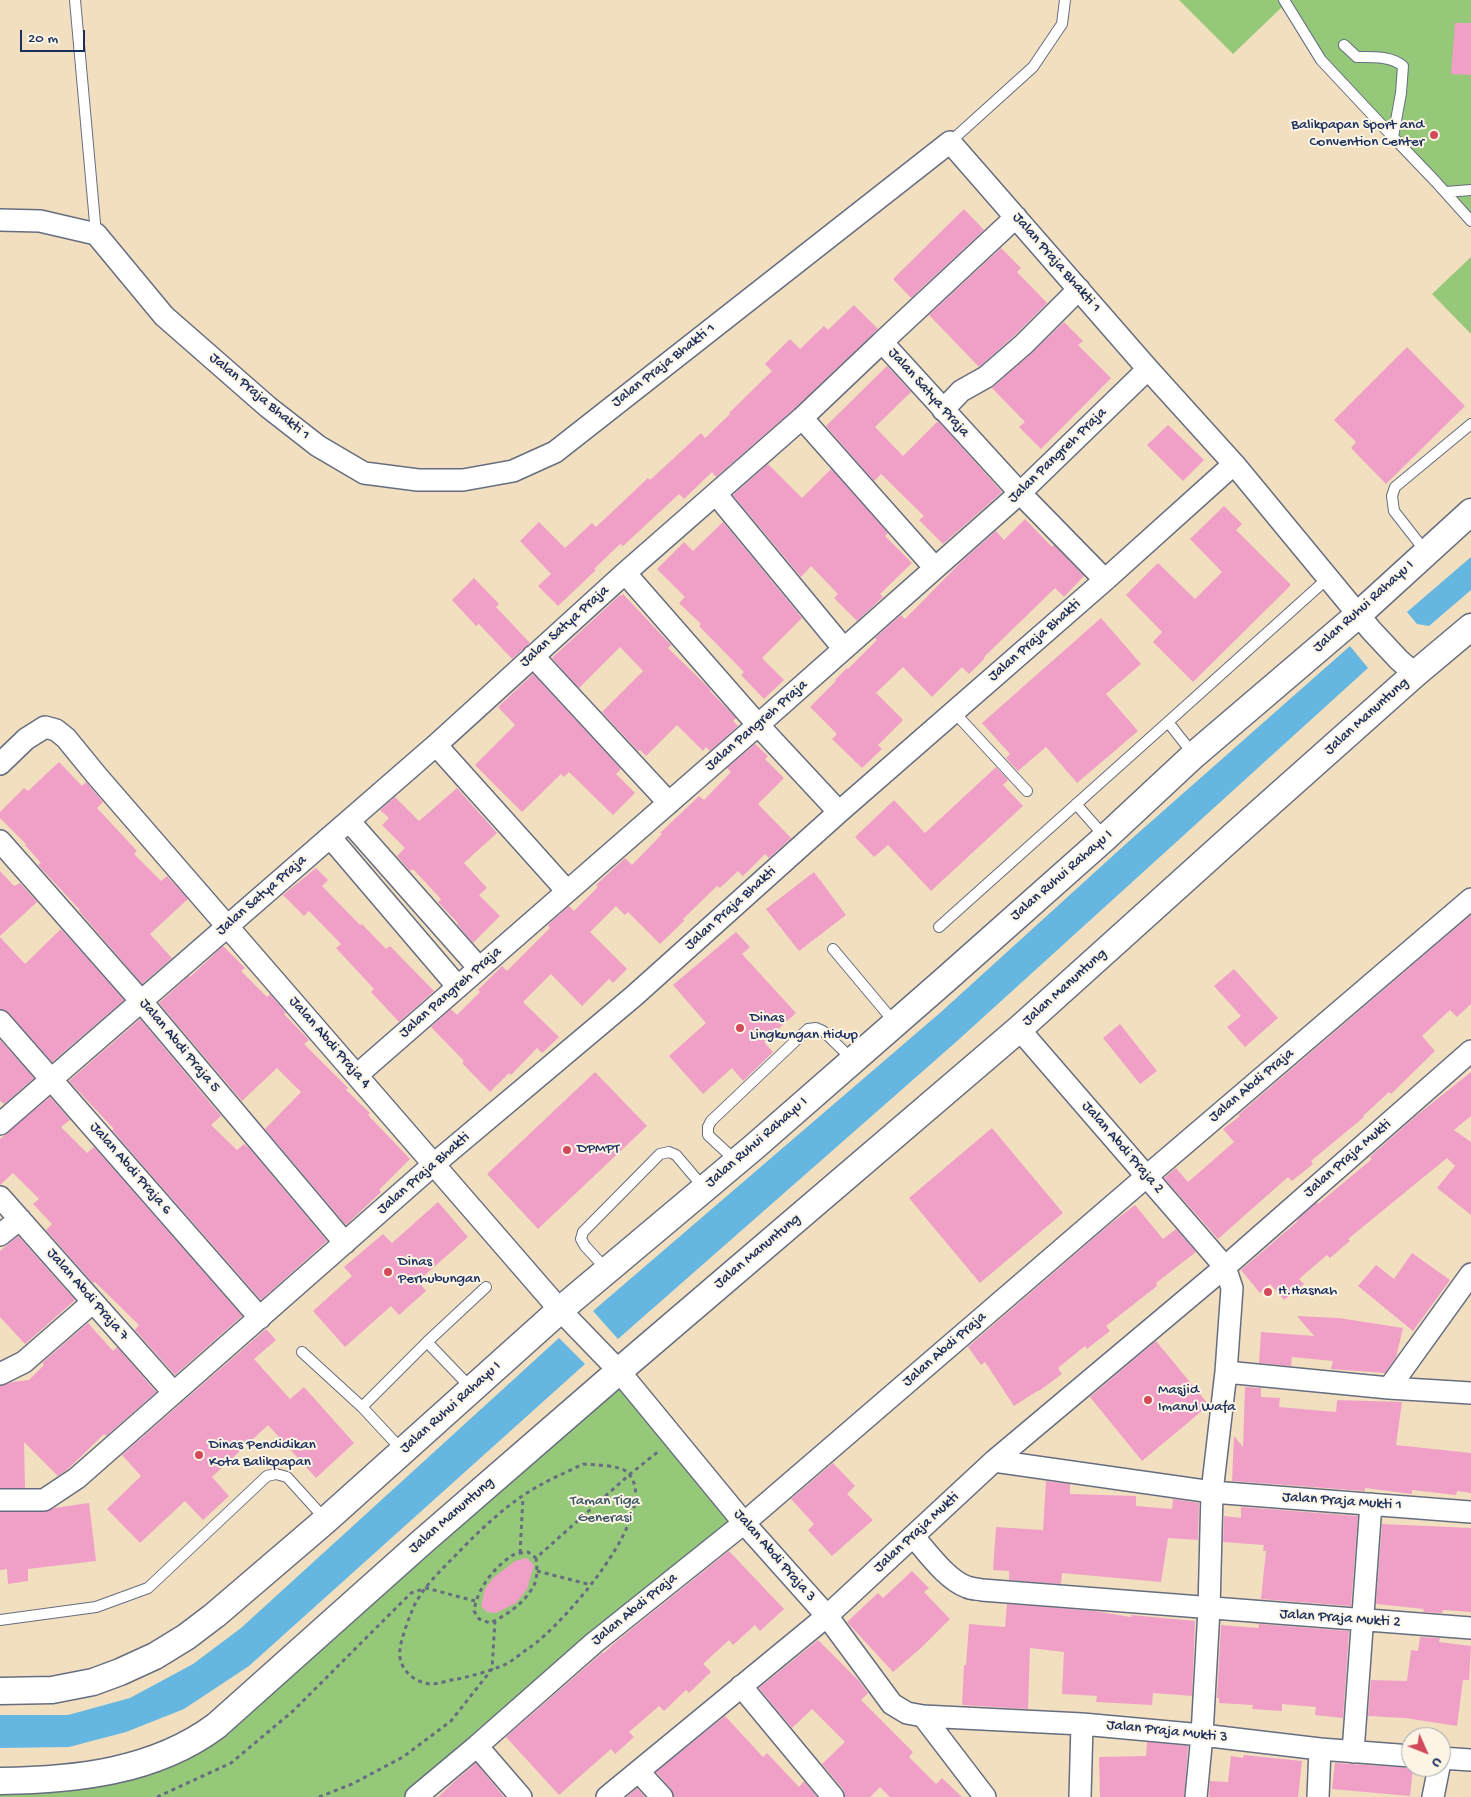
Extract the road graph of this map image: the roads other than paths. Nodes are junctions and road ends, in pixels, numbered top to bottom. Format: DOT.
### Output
graph roads {
  1 [pos="75,0"];
  2 [pos="1065,0"];
  3 [pos="1284,0"];
  4 [pos="1344,45"];
  5 [pos="1393,137"];
  6 [pos="950,142"];
  7 [pos="1471,190"];
  8 [pos="1446,192"];
  9 [pos="1016,217"];
  10 [pos="0,220"];
  11 [pos="1471,221"];
  12 [pos="96,234"];
  13 [pos="1079,288"];
  14 [pos="882,342"];
  15 [pos="1148,369"];
  16 [pos="943,410"];
  17 [pos="802,418"];
  18 [pos="1471,424"];
  19 [pos="1234,464"];
  20 [pos="1020,493"];
  21 [pos="716,494"];
  22 [pos="1471,512"];
  23 [pos="1426,552"];
  24 [pos="935,568"];
  25 [pos="625,573"];
  26 [pos="1328,578"];
  27 [pos="1105,580"];
  28 [pos="1365,622"];
  29 [pos="1471,627"];
  30 [pos="844,649"];
  31 [pos="533,656"];
  32 [pos="1407,667"];
  33 [pos="954,712"];
  34 [pos="1168,722"];
  35 [pos="758,725"];
  36 [pos="436,745"];
  37 [pos="1194,755"];
  38 [pos="0,764"];
  39 [pos="1027,791"];
  40 [pos="669,803"];
  41 [pos="1076,804"];
  42 [pos="839,812"];
  43 [pos="348,821"];
  44 [pos="330,837"];
  45 [pos="1106,838"];
  46 [pos="5,847"];
  47 [pos="567,891"];
  48 [pos="1471,899"];
  49 [pos="228,926"];
  50 [pos="939,927"];
  51 [pos="833,949"];
  52 [pos="479,968"];
  53 [pos="458,987"];
  54 [pos="141,1001"];
  55 [pos="0,1021"];
  56 [pos="894,1023"];
  57 [pos="1019,1029"];
  58 [pos="1471,1051"];
  59 [pos="853,1060"];
  60 [pos="358,1075"];
  61 [pos="51,1079"];
  62 [pos="0,1124"];
  63 [pos="737,1162"];
  64 [pos="433,1165"];
  65 [pos="1146,1176"];
  66 [pos="705,1189"];
  67 [pos="0,1197"];
  68 [pos="20,1219"];
  69 [pos="0,1235"];
  70 [pos="345,1243"];
  71 [pos="1225,1268"];
  72 [pos="608,1270"];
  73 [pos="1471,1274"];
  74 [pos="486,1287"];
  75 [pos="93,1302"];
  76 [pos="566,1316"];
  77 [pos="260,1318"];
  78 [pos="427,1342"];
  79 [pos="302,1352"];
  80 [pos="611,1362"];
  81 [pos="1226,1372"];
  82 [pos="0,1374"];
  83 [pos="1389,1388"];
  84 [pos="472,1389"];
  85 [pos="174,1393"];
  86 [pos="1471,1393"];
  87 [pos="362,1407"];
  88 [pos="403,1451"];
  89 [pos="994,1461"];
  90 [pos="1212,1492"];
  91 [pos="0,1500"];
  92 [pos="1371,1504"];
  93 [pos="1471,1512"];
  94 [pos="326,1520"];
  95 [pos="744,1523"];
  96 [pos="914,1536"];
  97 [pos="1209,1609"];
  98 [pos="827,1616"];
  99 [pos="0,1620"];
  100 [pos="1363,1620"];
  101 [pos="1471,1628"];
  102 [pos="741,1686"];
  103 [pos="0,1691"];
  104 [pos="923,1716"];
  105 [pos="1082,1724"];
  106 [pos="1202,1735"];
  107 [pos="477,1746"];
  108 [pos="1320,1749"];
  109 [pos="1353,1752"];
  110 [pos="1401,1755"];
  111 [pos="1451,1759"];
  112 [pos="1471,1760"];
  113 [pos="639,1772"];
  114 [pos="1437,1777"];
  115 [pos="0,1781"];
  116 [pos="416,1797"];
  117 [pos="521,1797"];
  118 [pos="607,1797"];
  119 [pos="662,1797"];
  120 [pos="833,1797"];
  121 [pos="986,1797"];
  122 [pos="1080,1797"];
  123 [pos="1196,1797"];
  124 [pos="1318,1797"];
  125 [pos="1433,1797"];
  1 -- 12 [label="lane"];
  2 -- 6 [label="lane"];
  3 -- 5 [label="lane"];
  4 -- 5 [label="lane"];
  5 -- 8 [label="lane"];
  6 -- 9 [label="street, Jalan Praja Bhakti 1"];
  6 -- 12 [label="street, Jalan Praja Bhakti 1"];
  7 -- 8 [label="lane"];
  8 -- 11 [label="lane"];
  9 -- 13 [label="street, Jalan Praja Bhakti 1"];
  9 -- 14 [label="street"];
  10 -- 12 [label="street"];
  13 -- 15 [label="street, Jalan Praja Bhakti 1"];
  13 -- 16 [label="street"];
  14 -- 16 [label="street, Jalan Satya Praja"];
  14 -- 17 [label="street, Jalan Satya Praja"];
  15 -- 19 [label="street, Jalan Praja Bhakti 1"];
  15 -- 20 [label="street, Jalan Pangreh Praja"];
  16 -- 20 [label="street, Jalan Satya Praja"];
  17 -- 21 [label="street, Jalan Satya Praja"];
  17 -- 24 [label="street"];
  18 -- 23 [label="lane"];
  19 -- 26 [label="street"];
  19 -- 27 [label="street, Jalan Praja Bhakti"];
  20 -- 24 [label="street, Jalan Pangreh Praja"];
  20 -- 27 [label="street, Jalan Satya Praja"];
  21 -- 25 [label="street, Jalan Satya Praja"];
  21 -- 30 [label="street"];
  22 -- 23 [label="street, Jalan Ruhui Rahayu I"];
  23 -- 28 [label="street, Jalan Ruhui Rahayu I"];
  24 -- 30 [label="street, Jalan Pangreh Praja"];
  25 -- 31 [label="street, Jalan Satya Praja"];
  25 -- 35 [label="street"];
  26 -- 28 [label="street"];
  26 -- 34 [label="lane"];
  27 -- 33 [label="street, Jalan Praja Bhakti"];
  28 -- 32 [label="street"];
  28 -- 37 [label="street, Jalan Ruhui Rahayu I"];
  29 -- 32 [label="street, Jalan Manuntung"];
  30 -- 35 [label="street, Jalan Pangreh Praja"];
  31 -- 36 [label="street, Jalan Satya Praja"];
  31 -- 40 [label="street"];
  32 -- 57 [label="street, Jalan Manuntung"];
  33 -- 39 [label="lane"];
  33 -- 42 [label="street, Jalan Praja Bhakti"];
  34 -- 37 [label="lane"];
  34 -- 41 [label="lane"];
  35 -- 40 [label="street, Jalan Pangreh Praja"];
  35 -- 42 [label="street"];
  36 -- 43 [label="street, Jalan Satya Praja"];
  36 -- 47 [label="street"];
  37 -- 45 [label="street, Jalan Ruhui Rahayu I"];
  38 -- 49 [label="street, Jalan Abdi Praja 4"];
  40 -- 47 [label="street, Jalan Pangreh Praja"];
  41 -- 45 [label="lane"];
  41 -- 50 [label="lane"];
  42 -- 64 [label="street, Jalan Praja Bhakti"];
  43 -- 44 [label="street, Jalan Satya Praja"];
  43 -- 52 [label="street"];
  44 -- 49 [label="street, Jalan Satya Praja"];
  44 -- 53 [label="street"];
  45 -- 56 [label="street, Jalan Ruhui Rahayu I"];
  46 -- 54 [label="street, Jalan Abdi Praja 5"];
  47 -- 52 [label="street, Jalan Pangreh Praja"];
  48 -- 65 [label="street, Jalan Abdi Praja"];
  49 -- 54 [label="street, Jalan Satya Praja"];
  49 -- 60 [label="street, Jalan Abdi Praja 4"];
  51 -- 56 [label="lane"];
  52 -- 53 [label="street, Jalan Pangreh Praja"];
  53 -- 60 [label="street, Jalan Pangreh Praja"];
  54 -- 61 [label="street, Jalan Satya Praja"];
  54 -- 70 [label="street, Jalan Abdi Praja 5"];
  55 -- 61 [label="street, Jalan Abdi Praja 6"];
  56 -- 59 [label="street, Jalan Ruhui Rahayu I"];
  57 -- 65 [label="street, Jalan Abdi Praja 2"];
  57 -- 80 [label="street, Jalan Manuntung"];
  58 -- 71 [label="street, Jalan Praja Mukti"];
  59 -- 63 [label="street, Jalan Ruhui Rahayu I"];
  59 -- 63 [label="lane"];
  60 -- 64 [label="street, Jalan Abdi Praja 4"];
  61 -- 62 [label="street, Jalan Satya Praja"];
  61 -- 77 [label="street, Jalan Abdi Praja 6"];
  63 -- 66 [label="street, Jalan Ruhui Rahayu I"];
  64 -- 70 [label="street, Jalan Praja Bhakti"];
  64 -- 76 [label="street, Jalan Abdi Praja 4"];
  65 -- 71 [label="street, Jalan Abdi Praja 2"];
  65 -- 95 [label="street, Jalan Abdi Praja"];
  66 -- 72 [label="street, Jalan Ruhui Rahayu I"];
  66 -- 72 [label="lane"];
  67 -- 68 [label="street, Jalan Abdi Praja 7"];
  68 -- 69 [label="street"];
  68 -- 75 [label="street, Jalan Abdi Praja 7"];
  70 -- 77 [label="street, Jalan Praja Bhakti"];
  71 -- 81 [label="street"];
  71 -- 89 [label="street, Jalan Praja Mukti"];
  72 -- 76 [label="street, Jalan Ruhui Rahayu I"];
  73 -- 83 [label="street"];
  74 -- 78 [label="lane"];
  75 -- 82 [label="street"];
  75 -- 85 [label="street, Jalan Abdi Praja 7"];
  76 -- 80 [label="street, Jalan Abdi Praja 3"];
  76 -- 84 [label="street, Jalan Ruhui Rahayu I"];
  77 -- 85 [label="street, Jalan Praja Bhakti"];
  78 -- 84 [label="lane"];
  78 -- 87 [label="lane"];
  79 -- 87 [label="lane"];
  80 -- 95 [label="street, Jalan Abdi Praja 3"];
  80 -- 115 [label="street, Jalan Manuntung"];
  81 -- 83 [label="street"];
  81 -- 90 [label="street"];
  83 -- 86 [label="street"];
  84 -- 88 [label="street, Jalan Ruhui Rahayu I"];
  85 -- 91 [label="street, Jalan Praja Bhakti"];
  87 -- 88 [label="lane"];
  88 -- 94 [label="street, Jalan Ruhui Rahayu I"];
  89 -- 90 [label="street, Jalan Praja Mukti 1"];
  89 -- 96 [label="street, Jalan Praja Mukti"];
  90 -- 92 [label="street, Jalan Praja Mukti 1"];
  90 -- 97 [label="street"];
  92 -- 93 [label="street, Jalan Praja Mukti 1"];
  92 -- 100 [label="street"];
  94 -- 99 [label="lane"];
  94 -- 103 [label="street, Jalan Ruhui Rahayu I"];
  95 -- 98 [label="street, Jalan Abdi Praja 3"];
  95 -- 107 [label="street, Jalan Abdi Praja"];
  96 -- 97 [label="street, Jalan Praja Mukti 2"];
  96 -- 98 [label="street, Jalan Praja Mukti"];
  97 -- 100 [label="street, Jalan Praja Mukti 2"];
  97 -- 106 [label="street"];
  98 -- 102 [label="street, Jalan Praja Mukti"];
  98 -- 104 [label="street, Jalan Abdi Praja 3"];
  100 -- 101 [label="street, Jalan Praja Mukti 2"];
  100 -- 109 [label="street"];
  102 -- 113 [label="street, Jalan Praja Mukti"];
  102 -- 120 [label="street"];
  104 -- 105 [label="street, Jalan Praja Mukti 3"];
  104 -- 121 [label="street"];
  105 -- 106 [label="street, Jalan Praja Mukti 3"];
  105 -- 122 [label="street"];
  106 -- 108 [label="street, Jalan Praja Mukti 3"];
  106 -- 123 [label="street"];
  107 -- 116 [label="street, Jalan Abdi Praja"];
  107 -- 117 [label="street"];
  108 -- 109 [label="street, Jalan Praja Mukti 3"];
  108 -- 124 [label="street"];
  109 -- 110 [label="street, Jalan Praja Mukti 3"];
  111 -- 112 [label="street"];
  113 -- 118 [label="street, Jalan Praja Mukti"];
  113 -- 119 [label="street"];
  114 -- 125 [label="street"];
}
